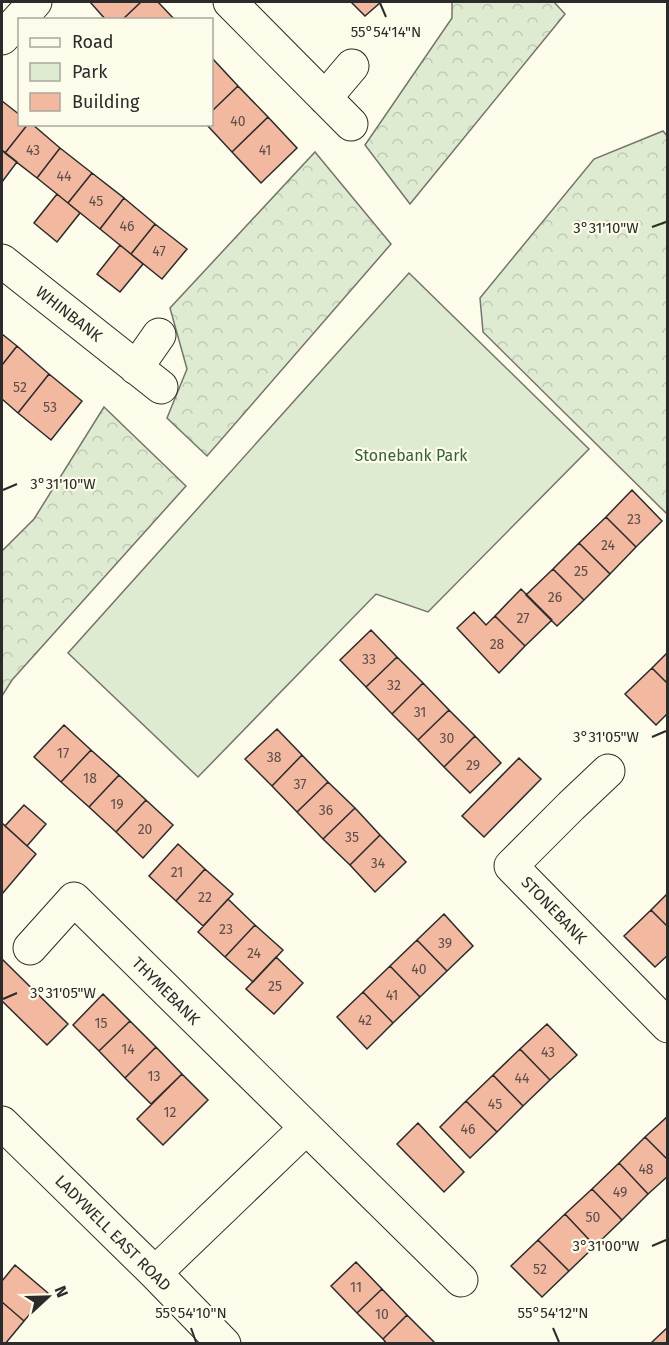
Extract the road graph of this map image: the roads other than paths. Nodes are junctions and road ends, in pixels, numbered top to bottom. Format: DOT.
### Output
graph roads {
  1 [pos="35,2"];
  2 [pos="230,2"];
  3 [pos="20,18"];
  4 [pos="18,21"];
  5 [pos="2,38"];
  6 [pos="352,66"];
  7 [pos="325,98"];
  8 [pos="351,124"];
  9 [pos="2,261"];
  10 [pos="159,335"];
  11 [pos="608,771"];
  12 [pos="30,948"];
  13 [pos="668,1026"];
  14 [pos="2,1123"];
  15 [pos="306,1128"];
  16 [pos="155,1273"];
  17 [pos="461,1280"];
  18 [pos="224,1344"];
  1 -- 3 [label="street"];
  2 -- 7 [label="street"];
  4 -- 5 [label="street"];
  6 -- 7 [label="street"];
  7 -- 8 [label="street"];
  9 -- 10 [label="street, WHINBANK"];
  11 -- 13 [label="street, STONEBANK"];
  12 -- 15 [label="street, THYMEBANK"];
  14 -- 16 [label="street, LADYWELL EAST ROAD"];
  15 -- 16 [label="street"];
  15 -- 17 [label="street, THYMEBANK"];
  16 -- 18 [label="street, LADYWELL EAST ROAD"];
}
